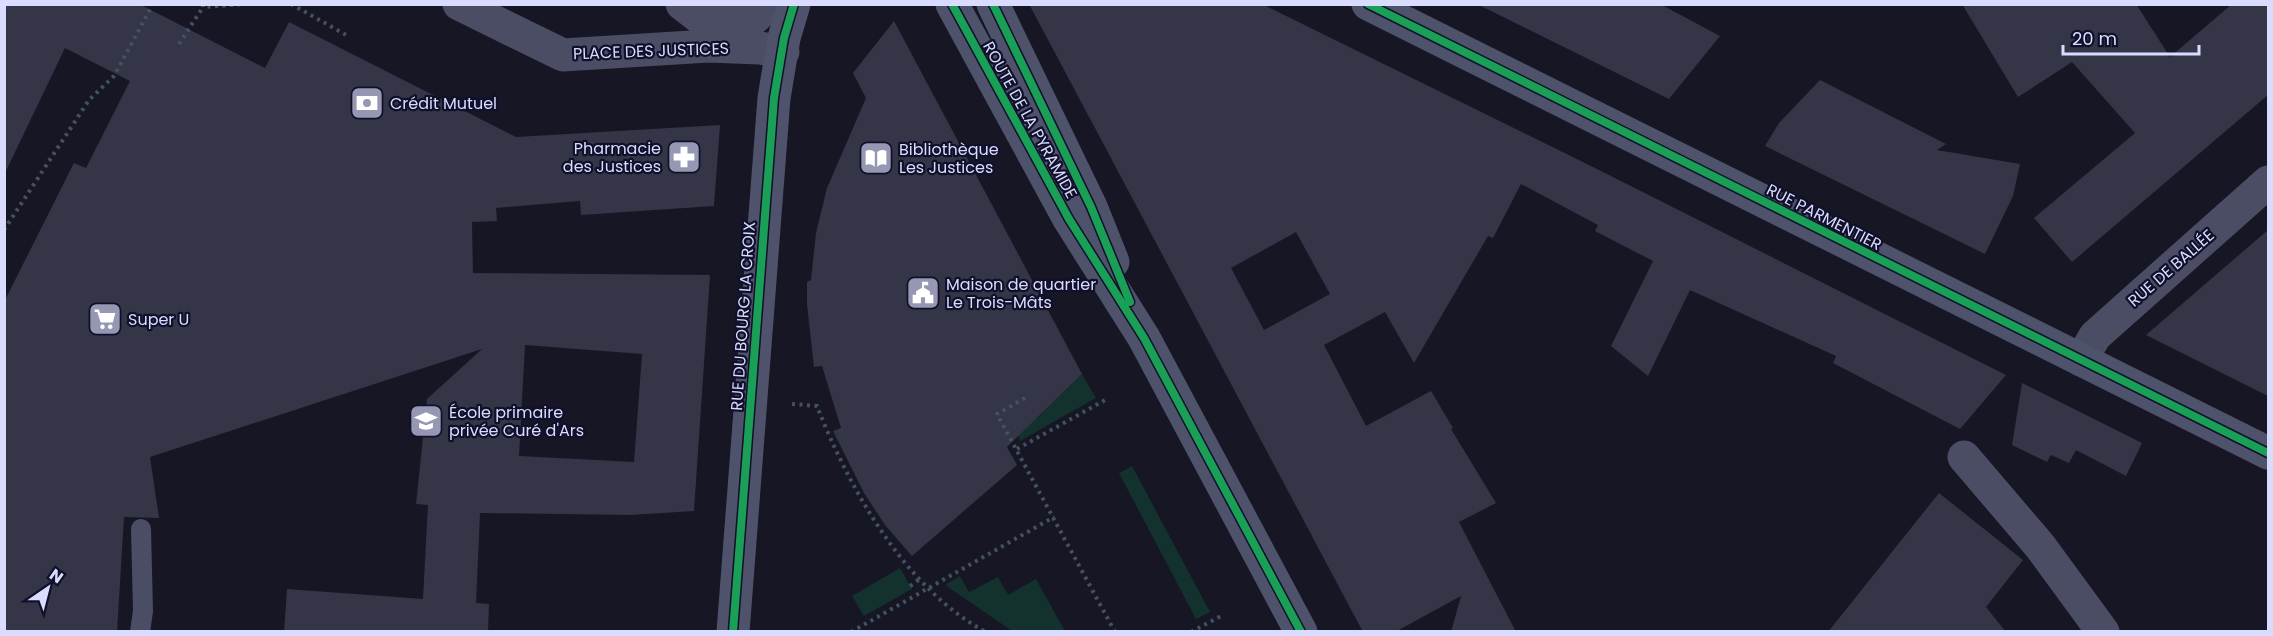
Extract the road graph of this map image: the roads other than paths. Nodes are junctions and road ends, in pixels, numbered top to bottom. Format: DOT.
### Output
graph roads {
  1 [pos="459,4"];
  2 [pos="682,4"];
  3 [pos="770,4"];
  4 [pos="794,4"];
  5 [pos="952,4"];
  6 [pos="993,4"];
  7 [pos="1368,4"];
  8 [pos="783,52"];
  9 [pos="2268,182"];
  10 [pos="1144,338"];
  11 [pos="2081,360"];
  12 [pos="2268,453"];
  13 [pos="1964,457"];
  14 [pos="141,529"];
  15 [pos="140,632"];
  16 [pos="733,632"];
  17 [pos="1301,632"];
  18 [pos="2103,632"];
  1 -- 8 [label="street, PLACE DES JUSTICES"];
  2 -- 3 [label="street, PLACE DES JUSTICES"];
  4 -- 8 [label="street, RUE DU BOURG LA CROIX"];
  5 -- 10 [label="street, ROUTE DE LA PYRAMIDE"];
  6 -- 10 [label="street, ROUTE DE LA PYRAMIDE"];
  7 -- 11 [label="street, RUE PARMENTIER"];
  8 -- 16 [label="street, RUE DU BOURG LA CROIX"];
  9 -- 11 [label="street, RUE DE BALLÉE"];
  10 -- 17 [label="street, ROUTE DE LA PYRAMIDE"];
  11 -- 12 [label="street, RUE PARMENTIER"];
  13 -- 18 [label="street"];
  14 -- 15 [label="lane"];
}
